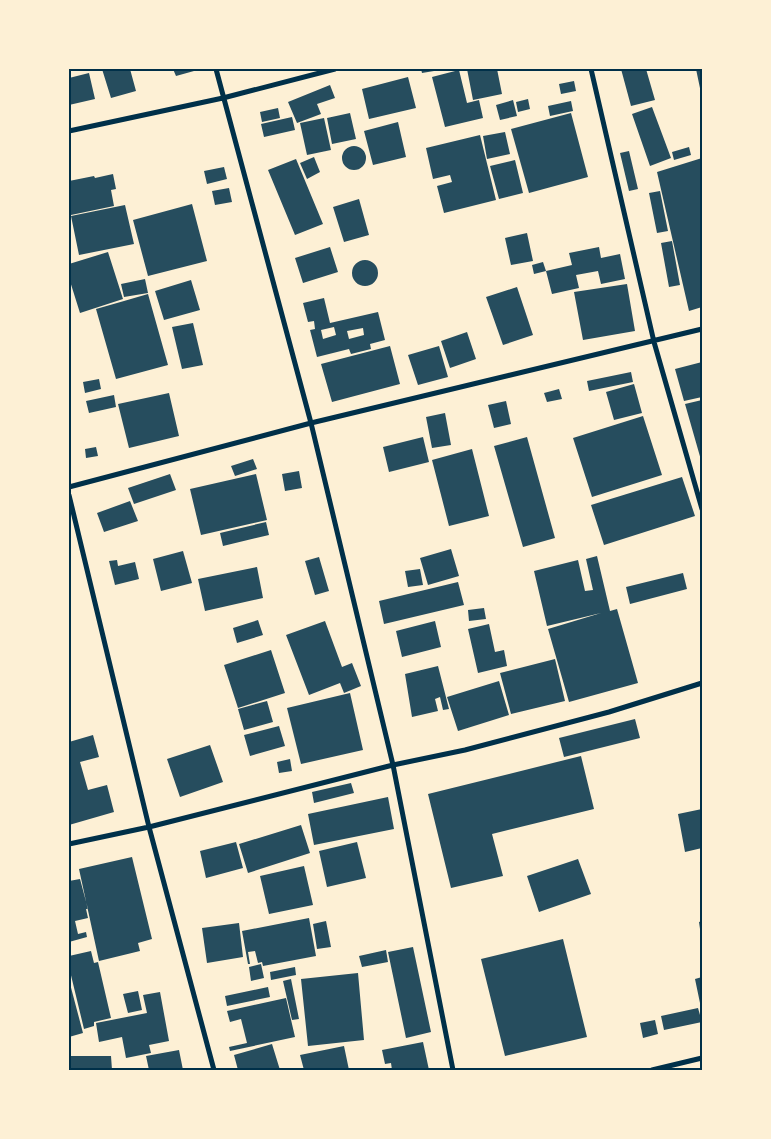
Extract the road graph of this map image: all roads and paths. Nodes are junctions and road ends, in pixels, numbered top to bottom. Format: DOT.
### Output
graph roads {
  1 [pos="216,69"];
  2 [pos="336,69"];
  3 [pos="591,69"];
  4 [pos="224,98"];
  5 [pos="69,131"];
  6 [pos="702,329"];
  7 [pos="654,342"];
  8 [pos="311,423"];
  9 [pos="69,488"];
  10 [pos="69,495"];
  11 [pos="702,508"];
  12 [pos="702,683"];
  13 [pos="394,765"];
  14 [pos="149,827"];
  15 [pos="69,844"];
  16 [pos="702,1058"];
  17 [pos="214,1070"];
  18 [pos="453,1070"];
  19 [pos="652,1070"];
  1 -- 4 [label="street"];
  2 -- 4 [label="street"];
  3 -- 7 [label="street"];
  4 -- 5 [label="street"];
  4 -- 8 [label="street"];
  6 -- 7 [label="street"];
  7 -- 8 [label="street"];
  7 -- 11 [label="street"];
  8 -- 9 [label="street"];
  8 -- 13 [label="street"];
  10 -- 14 [label="street"];
  12 -- 13 [label="street"];
  13 -- 14 [label="street"];
  13 -- 18 [label="street"];
  14 -- 15 [label="street"];
  14 -- 17 [label="street"];
  16 -- 19 [label="street"];
}
